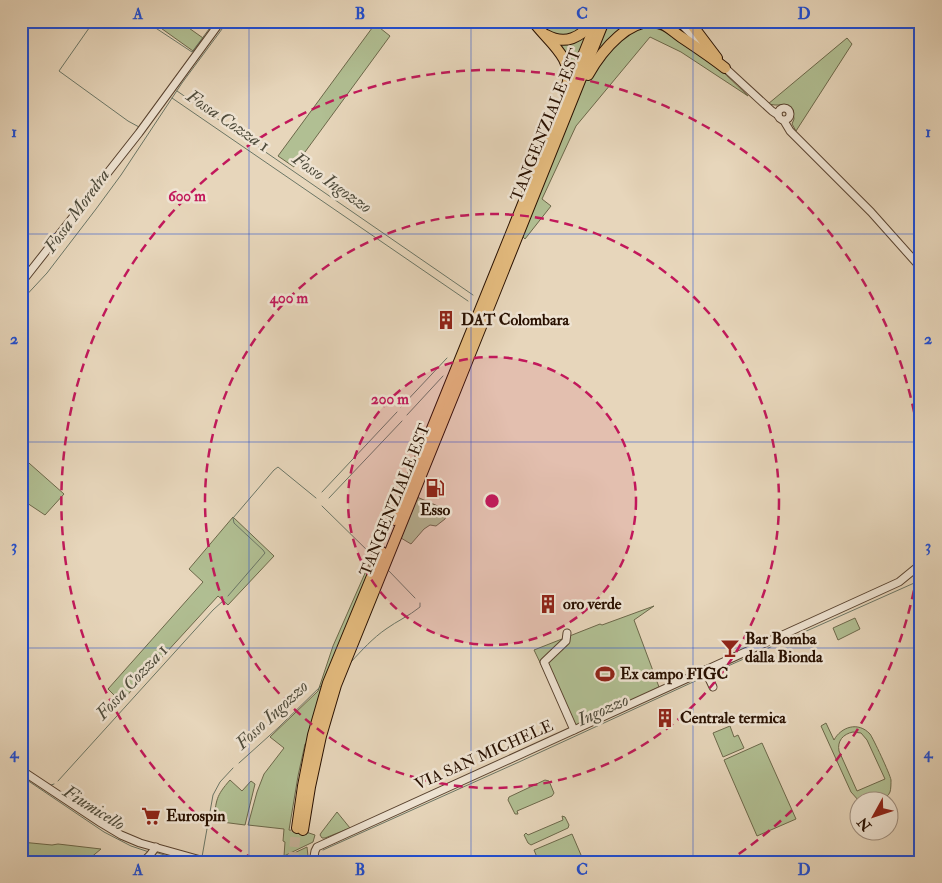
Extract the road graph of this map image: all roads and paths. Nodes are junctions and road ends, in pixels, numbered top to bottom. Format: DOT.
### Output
graph roads {
  1 [pos="221,21"];
  2 [pos="533,21"];
  3 [pos="596,21"];
  4 [pos="604,21"];
  5 [pos="678,21"];
  6 [pos="689,21"];
  7 [pos="543,33"];
  8 [pos="725,68"];
  9 [pos="569,109"];
  10 [pos="780,111"];
  11 [pos="787,118"];
  12 [pos="556,120"];
  13 [pos="921,268"];
  14 [pos="21,283"];
  15 [pos="921,564"];
  16 [pos="567,633"];
  17 [pos="707,674"];
  18 [pos="713,687"];
  19 [pos="574,730"];
  20 [pos="21,770"];
  21 [pos="153,851"];
  22 [pos="144,862"];
  23 [pos="208,862"];
  24 [pos="313,862"];
  1 -- 14 [label="street"];
  2 -- 7 [label="highway"];
  3 -- 7 [label="highway"];
  3 -- 12 [label="highway, TANGENZIALE EST"];
  4 -- 9 [label="highway, TANGENZIALE EST"];
  5 -- 8 [label="street"];
  6 -- 8 [label="highway"];
  7 -- 12 [label="highway"];
  8 -- 9 [label="highway"];
  8 -- 10 [label="street"];
  9 -- 12 [label="highway, TANGENZIALE EST"];
  10 -- 11 [label="street"];
  10 -- 11 [label="street"];
  11 -- 13 [label="street"];
  15 -- 17 [label="street, VIA SAN MICHELE"];
  16 -- 19 [label="street"];
  17 -- 18 [label="street"];
  17 -- 19 [label="street, VIA SAN MICHELE"];
  19 -- 24 [label="street, VIA SAN MICHELE"];
  20 -- 21 [label="street"];
  21 -- 22 [label="street"];
  21 -- 23 [label="street"];
}
